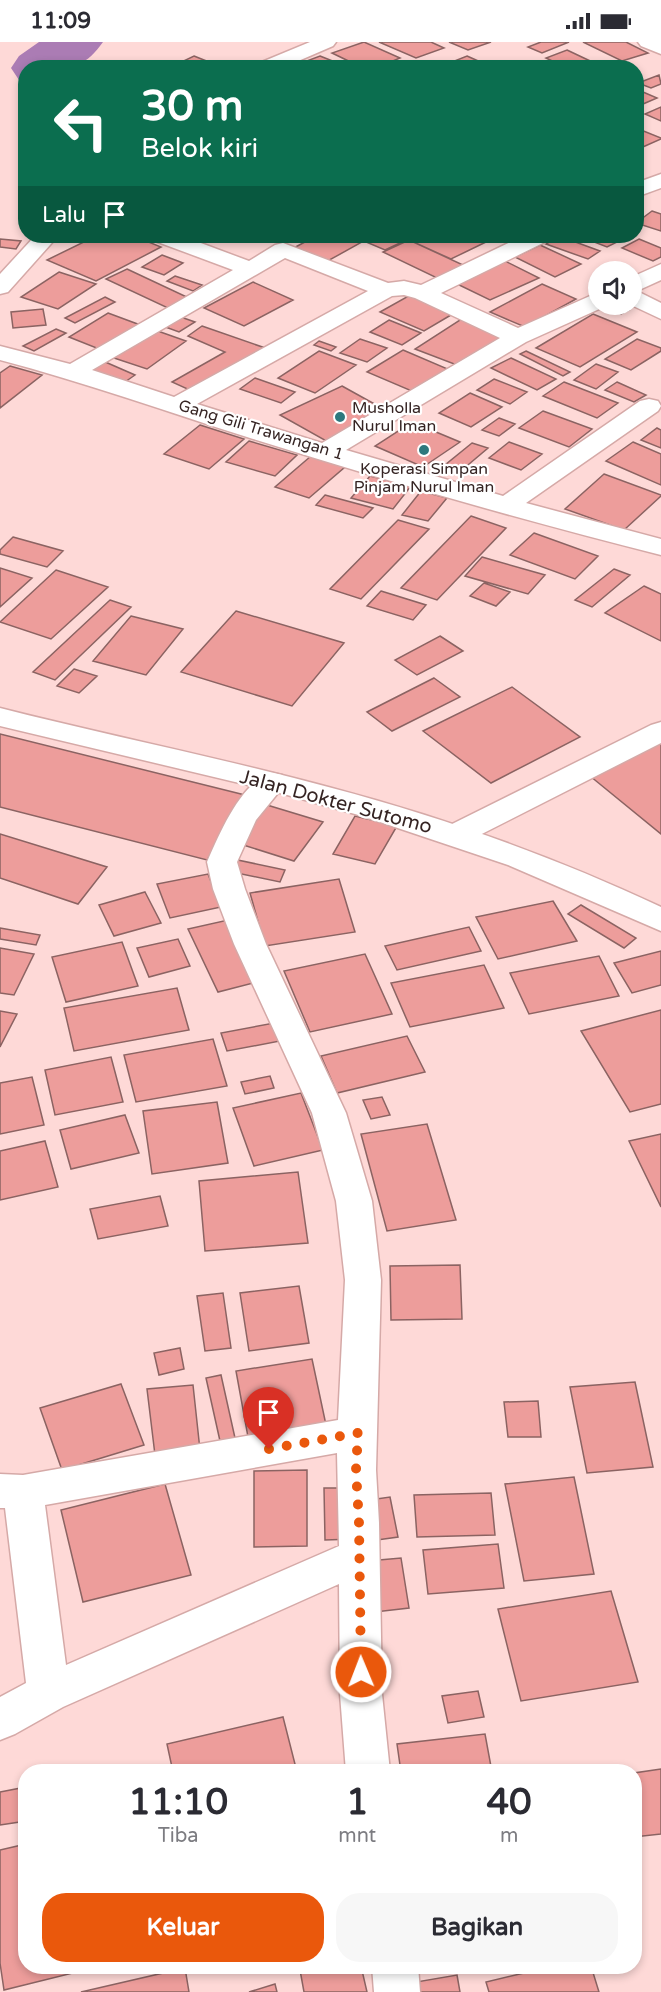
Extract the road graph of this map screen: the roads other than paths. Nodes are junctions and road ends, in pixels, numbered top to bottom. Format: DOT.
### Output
graph roads {
  1 [pos="326,42"];
  2 [pos="648,42"];
  3 [pos="661,48"];
  4 [pos="283,60"];
  5 [pos="661,180"];
  6 [pos="644,187"];
  7 [pos="41,243"];
  8 [pos="181,243"];
  9 [pos="297,243"];
  10 [pos="525,243"];
  11 [pos="283,250"];
  12 [pos="250,269"];
  13 [pos="661,271"];
  14 [pos="642,281"];
  15 [pos="0,287"];
  16 [pos="386,290"];
  17 [pos="423,293"];
  18 [pos="642,302"];
  19 [pos="588,306"];
  20 [pos="661,312"];
  21 [pos="519,337"];
  22 [pos="0,353"];
  23 [pos="73,372"];
  24 [pos="178,405"];
  25 [pos="649,406"];
  26 [pos="327,451"];
  27 [pos="507,505"];
  28 [pos="661,547"];
  29 [pos="0,717"];
  30 [pos="661,731"];
  31 [pos="272,782"];
  32 [pos="455,835"];
  33 [pos="661,920"];
  34 [pos="358,1433"];
  35 [pos="11,1491"];
  36 [pos="358,1557"];
  37 [pos="48,1693"];
  38 [pos="0,1720"];
  39 [pos="367,1764"];
  40 [pos="396,1974"];
  41 [pos="398,1992"];
  1 -- 4 [label="street"];
  2 -- 3 [label="street"];
  5 -- 6 [label="street"];
  7 -- 15 [label="street"];
  8 -- 12 [label="street"];
  9 -- 11 [label="street"];
  10 -- 17 [label="street"];
  11 -- 12 [label="street"];
  11 -- 16 [label="street"];
  12 -- 23 [label="street"];
  13 -- 14 [label="street"];
  16 -- 17 [label="street"];
  16 -- 24 [label="street"];
  17 -- 21 [label="street"];
  18 -- 20 [label="street"];
  19 -- 21 [label="street"];
  21 -- 26 [label="street"];
  22 -- 23 [label="street, Gang Gili Trawangan 1"];
  23 -- 24 [label="street, Gang Gili Trawangan 1"];
  24 -- 26 [label="street, Gang Gili Trawangan 1"];
  25 -- 27 [label="street"];
  26 -- 27 [label="street, Gang Gili Trawangan 1"];
  27 -- 28 [label="street, Gang Gili Trawangan 1"];
  29 -- 31 [label="street, Jalan Dokter Sutomo"];
  30 -- 32 [label="street"];
  31 -- 32 [label="street, Jalan Dokter Sutomo"];
  31 -- 34 [label="street"];
  32 -- 33 [label="street, Jalan Dokter Sutomo"];
  34 -- 35 [label="street"];
  34 -- 36 [label="street"];
  35 -- 37 [label="street"];
  36 -- 37 [label="street"];
  36 -- 39 [label="street"];
  37 -- 38 [label="street"];
  40 -- 41 [label="street"];
}
